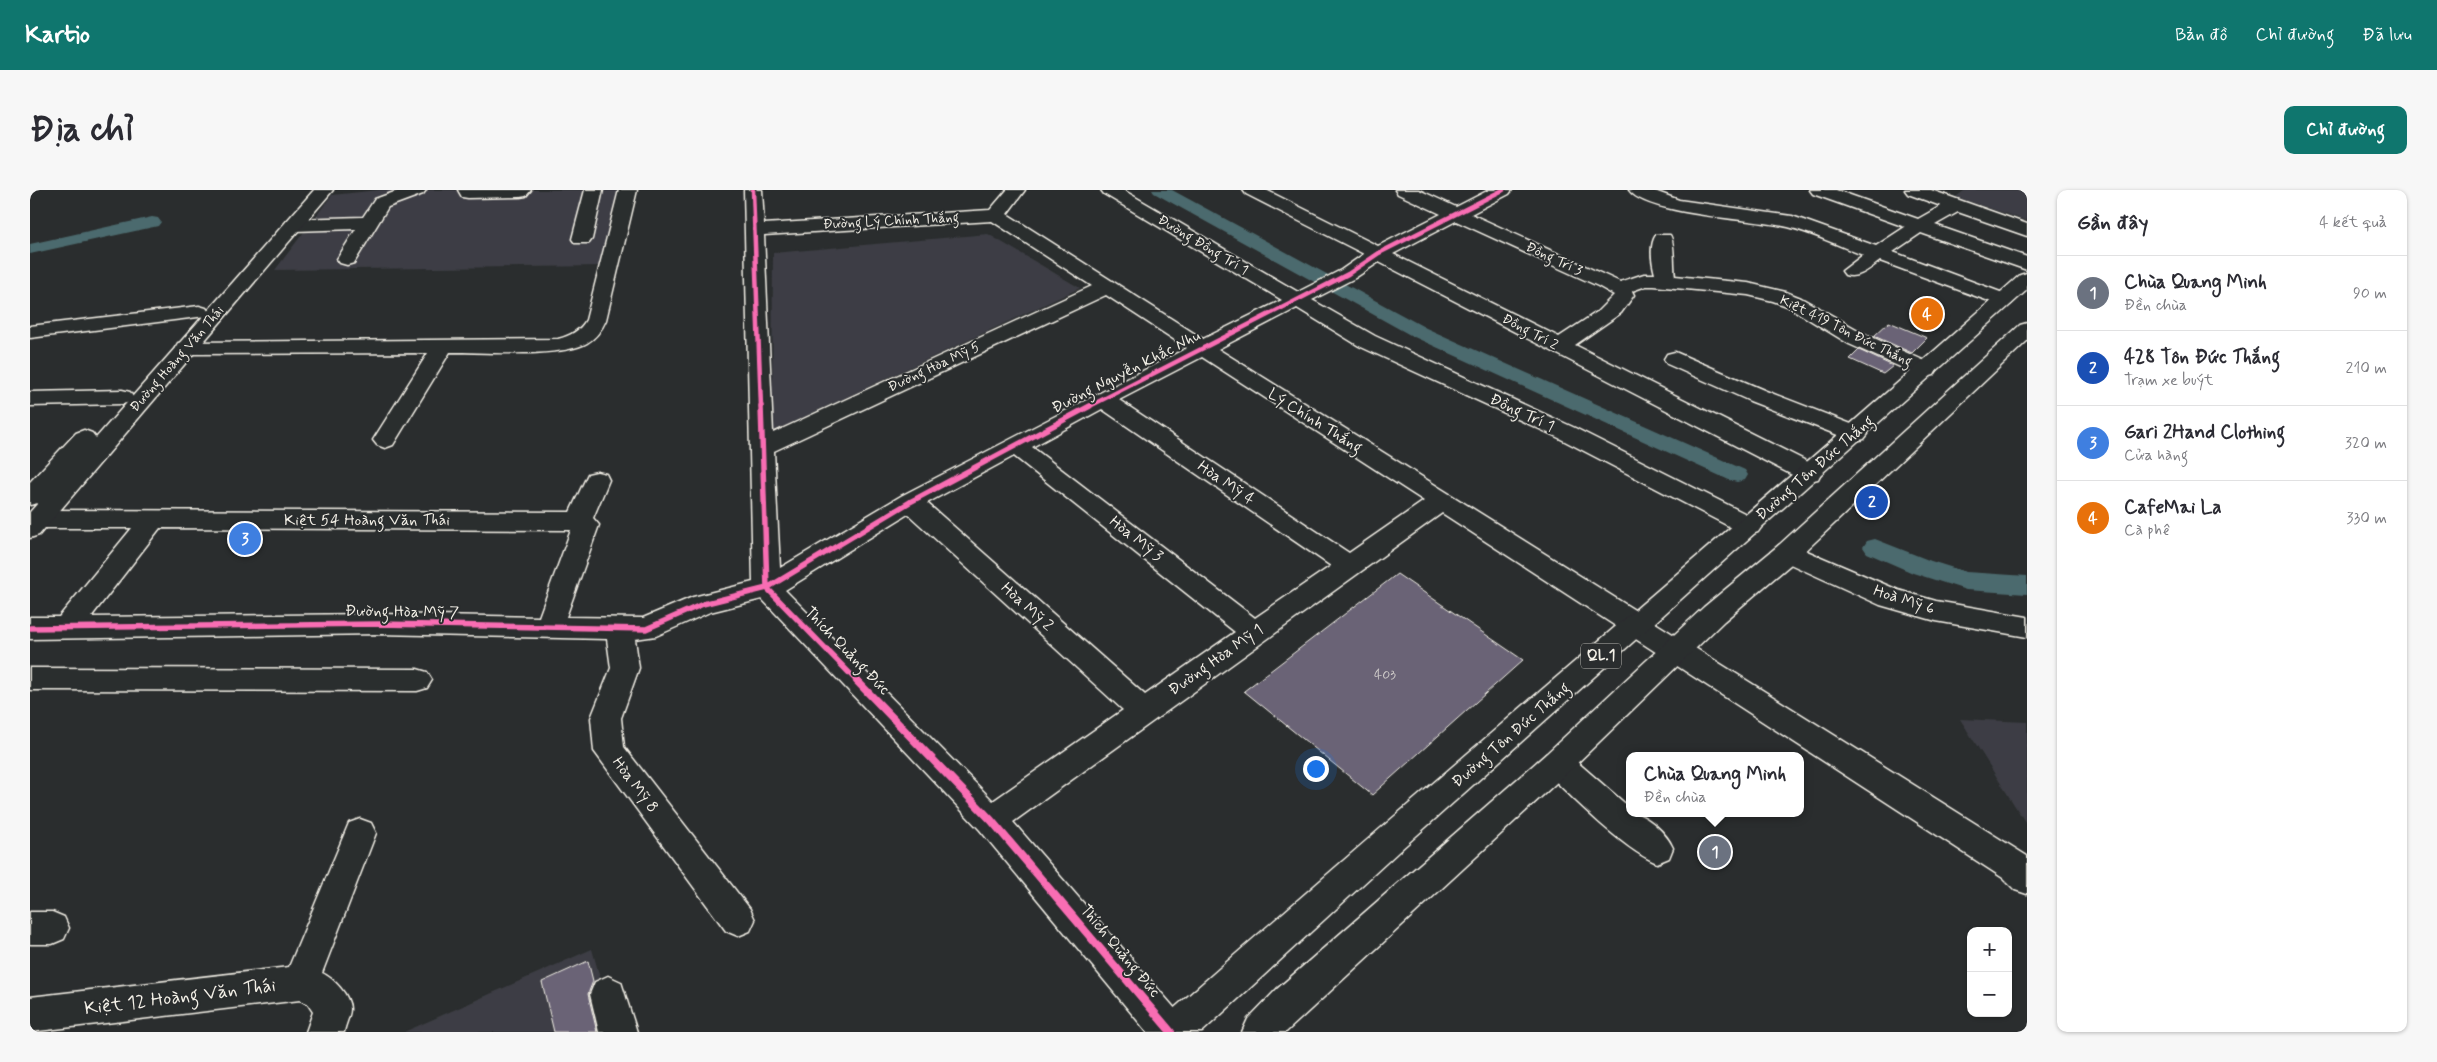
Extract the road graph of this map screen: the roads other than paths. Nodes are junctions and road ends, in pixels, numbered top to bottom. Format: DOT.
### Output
graph roads {
  1 [pos="304,190"];
  2 [pos="324,190"];
  3 [pos="417,190"];
  4 [pos="467,190"];
  5 [pos="522,190"];
  6 [pos="594,190"];
  7 [pos="628,190"];
  8 [pos="753,190"];
  9 [pos="1016,190"];
  10 [pos="1110,190"];
  11 [pos="1252,190"];
  12 [pos="1404,190"];
  13 [pos="1503,190"];
  14 [pos="1638,190"];
  15 [pos="1914,190"];
  16 [pos="1824,199"];
  17 [pos="1956,204"];
  18 [pos="1455,214"];
  19 [pos="996,215"];
  20 [pos="1792,222"];
  21 [pos="367,223"];
  22 [pos="1919,226"];
  23 [pos="285,228"];
  24 [pos="755,230"];
  25 [pos="2027,230"];
  26 [pos="582,239"];
  27 [pos="1663,239"];
  28 [pos="1379,253"];
  29 [pos="1878,253"];
  30 [pos="347,259"];
  31 [pos="2027,264"];
  32 [pos="1852,271"];
  33 [pos="2027,279"];
  34 [pos="1666,281"];
  35 [pos="1106,287"];
  36 [pos="1619,289"];
  37 [pos="1301,297"];
  38 [pos="2004,300"];
  39 [pos="199,312"];
  40 [pos="30,332"];
  41 [pos="2025,334"];
  42 [pos="443,346"];
  43 [pos="1558,347"];
  44 [pos="186,348"];
  45 [pos="1202,348"];
  46 [pos="1675,359"];
  47 [pos="1926,370"];
  48 [pos="122,397"];
  49 [pos="30,399"];
  50 [pos="1103,400"];
  51 [pos="1856,434"];
  52 [pos="385,440"];
  53 [pos="1016,446"];
  54 [pos="762,447"];
  55 [pos="1810,473"];
  56 [pos="597,480"];
  57 [pos="1441,501"];
  58 [pos="910,502"];
  59 [pos="33,515"];
  60 [pos="153,519"];
  61 [pos="579,521"];
  62 [pos="1748,526"];
  63 [pos="1788,552"];
  64 [pos="1350,566"];
  65 [pos="766,588"];
  66 [pos="1636,624"];
  67 [pos="67,627"];
  68 [pos="549,627"];
  69 [pos="2027,627"];
  70 [pos="30,628"];
  71 [pos="620,629"];
  72 [pos="1255,633"];
  73 [pos="1677,649"];
  74 [pos="30,679"];
  75 [pos="418,680"];
  76 [pos="1144,711"];
  77 [pos="1557,763"];
  78 [pos="991,820"];
  79 [pos="360,833"];
  80 [pos="1657,848"];
  81 [pos="2027,879"];
  82 [pos="738,920"];
  83 [pos="300,983"];
  84 [pos="608,994"];
  85 [pos="30,1015"];
  86 [pos="89,1020"];
  87 [pos="1263,1031"];
  88 [pos="325,1032"];
  89 [pos="618,1032"];
  90 [pos="1171,1032"];
  91 [pos="1176,1032"];
  1 -- 23 [label="main road, Đường Hoàng Văn Thái"];
  2 -- 23 [label="main road, Đường Hoàng Văn Thái"];
  3 -- 21 [label="main road"];
  4 -- 5 [label="main road"];
  6 -- 26 [label="main road"];
  7 -- 42 [label="main road"];
  8 -- 24 [label="main road"];
  9 -- 19 [label="main road"];
  10 -- 37 [label="main road, Đường Đồng Trí 1"];
  11 -- 28 [label="main road, Đồng Trí 2"];
  12 -- 18 [label="main road, Đồng Trí 3"];
  13 -- 18 [label="main road, Đường Nguyễn Khắc Nhu"];
  14 -- 20 [label="main road"];
  15 -- 17 [label="main road"];
  16 -- 20 [label="main road"];
  16 -- 22 [label="main road"];
  17 -- 22 [label="main road"];
  17 -- 25 [label="main road"];
  18 -- 28 [label="main road, Đường Nguyễn Khắc Nhu"];
  18 -- 36 [label="main road, Đồng Trí 3"];
  19 -- 24 [label="main road, Đường Lý Chính Thắng"];
  19 -- 35 [label="main road, Lý Chính Thắng"];
  20 -- 29 [label="main road"];
  21 -- 23 [label="main road"];
  21 -- 30 [label="main road"];
  22 -- 29 [label="main road"];
  22 -- 31 [label="main road"];
  23 -- 39 [label="main road, Đường Hoàng Văn Thái"];
  23 -- 44 [label="main road, Đường Hoàng Văn Thái"];
  24 -- 54 [label="main road"];
  27 -- 34 [label="main road"];
  28 -- 37 [label="main road, Đường Nguyễn Khắc Nhu"];
  28 -- 43 [label="main road, Đồng Trí 2"];
  29 -- 32 [label="main road"];
  29 -- 38 [label="main road"];
  33 -- 38 [label="main road, Đường Tôn Đức Thắng / QL.1"];
  34 -- 36 [label="main road, Kiệt 419 Tôn Đức Thắng"];
  34 -- 47 [label="main road, Kiệt 419 Tôn Đức Thắng"];
  35 -- 45 [label="main road, Lý Chính Thắng"];
  35 -- 54 [label="main road, Đường Hòa Mỹ 5"];
  36 -- 43 [label="main road"];
  37 -- 45 [label="main road, Đường Nguyễn Khắc Nhu"];
  37 -- 62 [label="main road, Đồng Trí 1"];
  38 -- 47 [label="main road, Đường Tôn Đức Thắng / QL.1"];
  39 -- 40 [label="main road"];
  39 -- 48 [label="main road, Đường Hoàng Văn Thái"];
  41 -- 63 [label="main road"];
  42 -- 44 [label="main road"];
  42 -- 52 [label="main road"];
  43 -- 55 [label="main road, Đồng Trí 2"];
  44 -- 59 [label="main road, Đường Hoàng Văn Thái"];
  45 -- 50 [label="main road, Đường Nguyễn Khắc Nhu"];
  45 -- 57 [label="main road, Lý Chính Thắng"];
  46 -- 51 [label="main road"];
  47 -- 51 [label="main road, Đường Tôn Đức Thắng / QL.1"];
  48 -- 49 [label="main road"];
  48 -- 59 [label="main road, Đường Hoàng Văn Thái"];
  50 -- 53 [label="main road, Đường Nguyễn Khắc Nhu"];
  50 -- 64 [label="main road, Hòa Mỹ 4"];
  51 -- 55 [label="main road, Đường Tôn Đức Thắng / QL.1"];
  53 -- 58 [label="main road, Đường Nguyễn Khắc Nhu"];
  53 -- 72 [label="main road, Hòa Mỹ 3"];
  54 -- 65 [label="main road"];
  55 -- 62 [label="main road, Đường Tôn Đức Thắng / QL.1"];
  56 -- 61 [label="main road"];
  57 -- 64 [label="main road, Đường Hòa Mỹ 1"];
  57 -- 66 [label="main road, Lý Chính Thắng"];
  58 -- 65 [label="main road, Đường Nguyễn Khắc Nhu"];
  58 -- 76 [label="main road, Hòa Mỹ 2"];
  59 -- 60 [label="main road, Kiệt 54 Hoàng Văn Thái"];
  60 -- 61 [label="main road, Kiệt 54 Hoàng Văn Thái"];
  60 -- 67 [label="main road"];
  61 -- 68 [label="main road"];
  62 -- 66 [label="main road, Đường Tôn Đức Thắng / QL.1"];
  63 -- 69 [label="main road, Hoà Mỹ 6"];
  63 -- 73 [label="main road"];
  64 -- 72 [label="main road, Đường Hòa Mỹ 1"];
  65 -- 71 [label="main road, Đường Hòa Mỹ 7"];
  65 -- 78 [label="main road, Thích Quảng Đức"];
  66 -- 73 [label="main road, Lý Chính Thắng"];
  66 -- 91 [label="main road, Đường Tôn Đức Thắng / QL.1"];
  67 -- 68 [label="main road, Đường Hòa Mỹ 7"];
  67 -- 70 [label="main road, Đường Hòa Mỹ 7"];
  68 -- 71 [label="main road, Đường Hòa Mỹ 7"];
  71 -- 82 [label="main road, Hòa Mỹ 8"];
  72 -- 76 [label="main road, Đường Hòa Mỹ 1"];
  73 -- 77 [label="main road"];
  73 -- 81 [label="main road, Lý Chính Thắng"];
  74 -- 75 [label="main road"];
  76 -- 78 [label="main road, Đường Hòa Mỹ 1"];
  77 -- 80 [label="main road"];
  77 -- 87 [label="main road"];
  78 -- 90 [label="main road, Thích Quảng Đức"];
  79 -- 83 [label="main road"];
  83 -- 86 [label="main road, Kiệt 12 Hoàng Văn Thái"];
  83 -- 88 [label="main road"];
  84 -- 89 [label="main road"];
  85 -- 86 [label="main road, Kiệt 12 Hoàng Văn Thái"];
}
